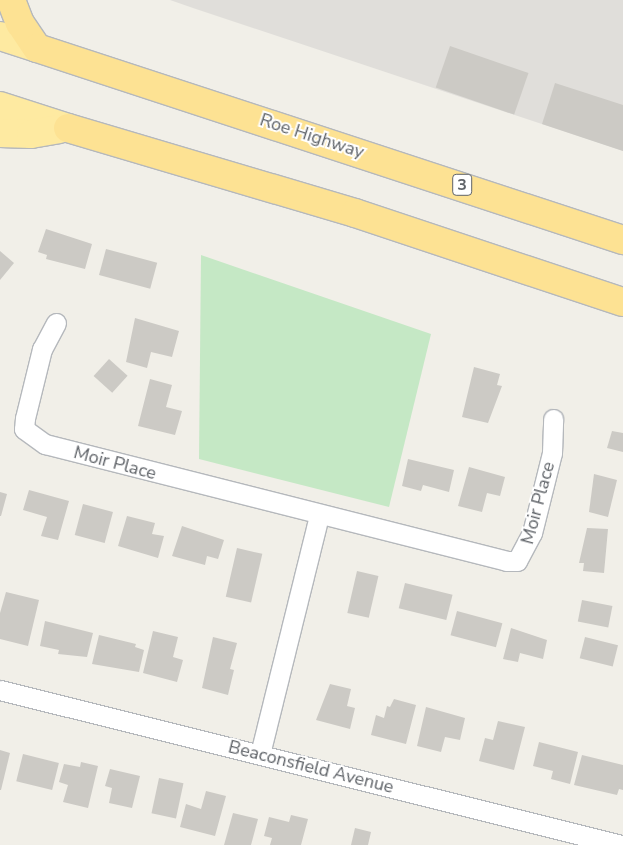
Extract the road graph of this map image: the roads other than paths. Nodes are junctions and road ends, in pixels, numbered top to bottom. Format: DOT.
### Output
graph roads {
  1 [pos="10,0"];
  2 [pos="0,36"];
  3 [pos="37,48"];
  4 [pos="0,106"];
  5 [pos="68,128"];
  6 [pos="0,133"];
  7 [pos="334,143"];
  8 [pos="623,219"];
  9 [pos="623,240"];
  10 [pos="623,302"];
  11 [pos="56,323"];
  12 [pos="553,419"];
  13 [pos="319,516"];
  14 [pos="0,690"];
  15 [pos="260,754"];
  16 [pos="622,845"];
  1 -- 3 [label="highway"];
  2 -- 3 [label="highway, Roe Highway / 3"];
  3 -- 7 [label="highway, Roe Highway / 3"];
  4 -- 5 [label="highway"];
  5 -- 6 [label="highway"];
  5 -- 10 [label="highway"];
  7 -- 8 [label="highway"];
  7 -- 9 [label="highway, Roe Highway / 3"];
  11 -- 13 [label="street, Moir Place"];
  12 -- 13 [label="street, Moir Place"];
  13 -- 15 [label="street"];
  14 -- 15 [label="street, Beaconsfield Avenue"];
  15 -- 16 [label="street, Beaconsfield Avenue"];
}
